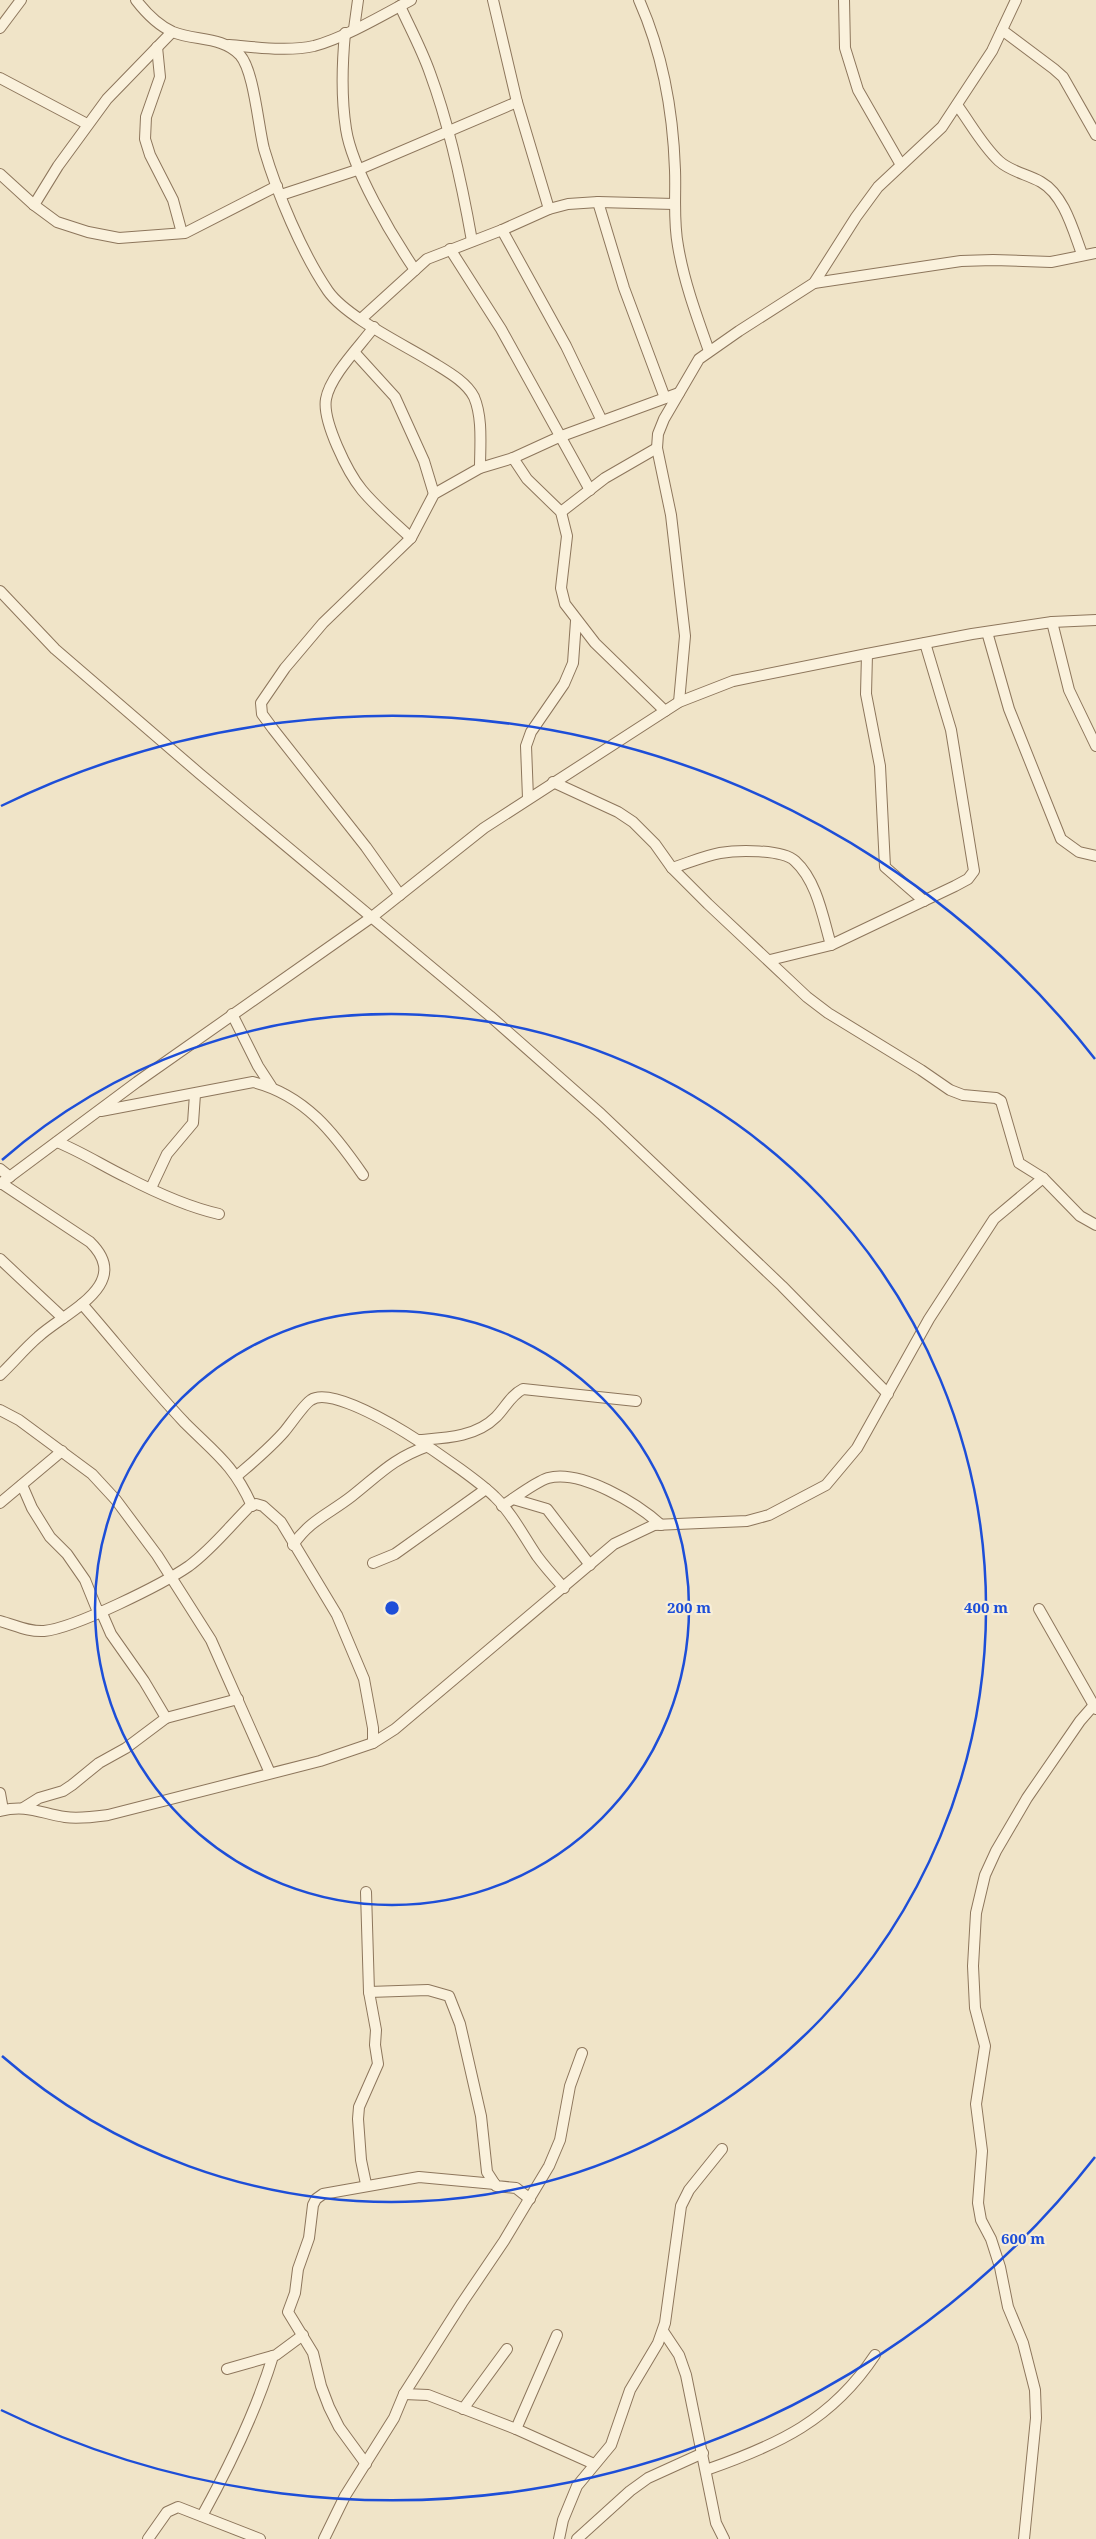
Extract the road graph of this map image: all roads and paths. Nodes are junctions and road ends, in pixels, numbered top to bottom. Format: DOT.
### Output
graph roads {
  1 [pos="21,0"];
  2 [pos="136,0"];
  3 [pos="358,0"];
  4 [pos="411,0"];
  5 [pos="492,0"];
  6 [pos="639,0"];
  7 [pos="844,0"];
  8 [pos="1016,0"];
  9 [pos="400,6"];
  10 [pos="1,24"];
  11 [pos="1002,30"];
  12 [pos="349,31"];
  13 [pos="172,32"];
  14 [pos="230,45"];
  15 [pos="156,47"];
  16 [pos="0,78"];
  17 [pos="517,102"];
  18 [pos="957,105"];
  19 [pos="87,124"];
  20 [pos="449,132"];
  21 [pos="1096,135"];
  22 [pos="901,165"];
  23 [pos="360,170"];
  24 [pos="0,174"];
  25 [pos="279,191"];
  26 [pos="598,202"];
  27 [pos="674,204"];
  28 [pos="34,205"];
  29 [pos="549,209"];
  30 [pos="502,230"];
  31 [pos="182,234"];
  32 [pos="472,241"];
  33 [pos="450,249"];
  34 [pos="1096,253"];
  35 [pos="1082,254"];
  36 [pos="415,270"];
  37 [pos="814,283"];
  38 [pos="361,319"];
  39 [pos="374,326"];
  40 [pos="708,351"];
  41 [pos="355,353"];
  42 [pos="679,393"];
  43 [pos="666,398"];
  44 [pos="602,421"];
  45 [pos="559,437"];
  46 [pos="657,448"];
  47 [pos="513,458"];
  48 [pos="480,468"];
  49 [pos="590,490"];
  50 [pos="434,494"];
  51 [pos="561,512"];
  52 [pos="411,538"];
  53 [pos="0,591"];
  54 [pos="1096,620"];
  55 [pos="576,621"];
  56 [pos="1052,622"];
  57 [pos="987,632"];
  58 [pos="925,643"];
  59 [pos="867,654"];
  60 [pos="679,702"];
  61 [pos="665,711"];
  62 [pos="1096,746"];
  63 [pos="553,782"];
  64 [pos="528,798"];
  65 [pos="1096,856"];
  66 [pos="672,868"];
  67 [pos="400,894"];
  68 [pos="924,901"];
  69 [pos="372,917"];
  70 [pos="831,945"];
  71 [pos="770,960"];
  72 [pos="232,1014"];
  73 [pos="271,1086"];
  74 [pos="195,1094"];
  75 [pos="98,1112"];
  76 [pos="57,1142"];
  77 [pos="0,1169"];
  78 [pos="363,1175"];
  79 [pos="1044,1178"];
  80 [pos="4,1181"];
  81 [pos="151,1188"];
  82 [pos="219,1214"];
  83 [pos="1096,1225"];
  84 [pos="0,1259"];
  85 [pos="82,1304"];
  86 [pos="63,1318"];
  87 [pos="0,1375"];
  88 [pos="888,1394"];
  89 [pos="636,1401"];
  90 [pos="0,1410"];
  91 [pos="424,1443"];
  92 [pos="62,1451"];
  93 [pos="237,1476"];
  94 [pos="22,1485"];
  95 [pos="486,1489"];
  96 [pos="513,1499"];
  97 [pos="0,1503"];
  98 [pos="252,1506"];
  99 [pos="502,1506"];
  100 [pos="661,1525"];
  101 [pos="293,1545"];
  102 [pos="373,1563"];
  103 [pos="590,1565"];
  104 [pos="172,1577"];
  105 [pos="564,1588"];
  106 [pos="1039,1609"];
  107 [pos="99,1612"];
  108 [pos="0,1621"];
  109 [pos="238,1699"];
  110 [pos="1095,1707"];
  111 [pos="166,1718"];
  112 [pos="373,1743"];
  113 [pos="270,1773"];
  114 [pos="0,1793"];
  115 [pos="23,1808"];
  116 [pos="1,1811"];
  117 [pos="366,1892"];
  118 [pos="369,1992"];
  119 [pos="582,2053"];
  120 [pos="722,2149"];
  121 [pos="366,2184"];
  122 [pos="495,2184"];
  123 [pos="530,2199"];
  124 [pos="663,2331"];
  125 [pos="303,2335"];
  126 [pos="557,2335"];
  127 [pos="507,2349"];
  128 [pos="875,2355"];
  129 [pos="273,2356"];
  130 [pos="227,2369"];
  131 [pos="404,2394"];
  132 [pos="463,2409"];
  133 [pos="516,2429"];
  134 [pos="703,2453"];
  135 [pos="366,2464"];
  136 [pos="594,2464"];
  137 [pos="706,2470"];
  138 [pos="202,2516"];
  139 [pos="148,2539"];
  140 [pos="260,2539"];
  141 [pos="324,2539"];
  142 [pos="559,2539"];
  143 [pos="577,2539"];
  144 [pos="724,2539"];
  145 [pos="1024,2539"];
  1 -- 10 [label="street"];
  2 -- 13 [label="street"];
  3 -- 12 [label="street"];
  4 -- 9 [label="street"];
  5 -- 17 [label="street"];
  6 -- 27 [label="street"];
  7 -- 22 [label="street"];
  8 -- 11 [label="street"];
  9 -- 12 [label="street"];
  9 -- 20 [label="street"];
  11 -- 18 [label="street"];
  11 -- 21 [label="street"];
  12 -- 14 [label="street"];
  12 -- 23 [label="street"];
  13 -- 14 [label="street"];
  13 -- 15 [label="street"];
  14 -- 25 [label="street"];
  15 -- 19 [label="street"];
  15 -- 31 [label="street"];
  16 -- 19 [label="street"];
  17 -- 20 [label="street"];
  17 -- 29 [label="street"];
  18 -- 22 [label="street"];
  18 -- 35 [label="street"];
  19 -- 28 [label="street"];
  20 -- 23 [label="street"];
  20 -- 32 [label="street"];
  22 -- 37 [label="street"];
  23 -- 25 [label="street"];
  23 -- 36 [label="street"];
  24 -- 28 [label="street"];
  25 -- 31 [label="street"];
  25 -- 38 [label="street"];
  26 -- 27 [label="street"];
  26 -- 29 [label="street"];
  26 -- 43 [label="street"];
  27 -- 40 [label="street"];
  28 -- 31 [label="street"];
  29 -- 30 [label="street"];
  30 -- 32 [label="street"];
  30 -- 44 [label="street"];
  32 -- 33 [label="street"];
  33 -- 36 [label="street"];
  33 -- 45 [label="street"];
  34 -- 35 [label="street"];
  35 -- 37 [label="street"];
  36 -- 38 [label="street"];
  37 -- 40 [label="street"];
  38 -- 39 [label="street"];
  39 -- 41 [label="street"];
  39 -- 48 [label="street"];
  40 -- 42 [label="street"];
  41 -- 50 [label="street"];
  41 -- 52 [label="street"];
  42 -- 43 [label="street"];
  42 -- 46 [label="street"];
  43 -- 44 [label="street"];
  44 -- 45 [label="street"];
  45 -- 47 [label="street"];
  45 -- 49 [label="street"];
  46 -- 49 [label="street"];
  46 -- 60 [label="street"];
  47 -- 48 [label="street"];
  47 -- 51 [label="street"];
  48 -- 50 [label="street"];
  49 -- 51 [label="street"];
  50 -- 52 [label="street"];
  51 -- 55 [label="street"];
  52 -- 67 [label="street"];
  53 -- 69 [label="street"];
  54 -- 56 [label="street"];
  55 -- 61 [label="street"];
  55 -- 64 [label="street"];
  56 -- 57 [label="street"];
  56 -- 62 [label="street"];
  57 -- 58 [label="street"];
  57 -- 65 [label="street"];
  58 -- 59 [label="street"];
  58 -- 68 [label="street"];
  59 -- 60 [label="street"];
  59 -- 68 [label="street"];
  60 -- 61 [label="street"];
  61 -- 63 [label="street"];
  63 -- 64 [label="street"];
  63 -- 66 [label="street"];
  64 -- 67 [label="street"];
  66 -- 70 [label="street"];
  66 -- 71 [label="street"];
  67 -- 69 [label="street"];
  68 -- 70 [label="street"];
  69 -- 72 [label="street"];
  69 -- 88 [label="street"];
  70 -- 71 [label="street"];
  71 -- 79 [label="street"];
  72 -- 73 [label="street"];
  72 -- 75 [label="street"];
  73 -- 74 [label="street"];
  73 -- 78 [label="street"];
  74 -- 75 [label="street"];
  74 -- 81 [label="street"];
  75 -- 76 [label="street"];
  76 -- 80 [label="street"];
  76 -- 81 [label="street"];
  77 -- 80 [label="street"];
  79 -- 83 [label="street"];
  79 -- 88 [label="street"];
  80 -- 85 [label="street"];
  81 -- 82 [label="street"];
  84 -- 86 [label="street"];
  85 -- 86 [label="street"];
  85 -- 93 [label="street"];
  86 -- 87 [label="street"];
  88 -- 100 [label="street"];
  89 -- 91 [label="street"];
  90 -- 92 [label="street"];
  91 -- 93 [label="street"];
  91 -- 95 [label="street"];
  91 -- 101 [label="street"];
  92 -- 94 [label="street"];
  92 -- 104 [label="street"];
  93 -- 98 [label="street"];
  94 -- 97 [label="street"];
  94 -- 107 [label="street"];
  95 -- 99 [label="street"];
  95 -- 102 [label="street"];
  96 -- 99 [label="street"];
  96 -- 100 [label="street"];
  96 -- 103 [label="street"];
  98 -- 101 [label="street"];
  98 -- 104 [label="street"];
  99 -- 105 [label="street"];
  100 -- 103 [label="street"];
  101 -- 112 [label="street"];
  103 -- 105 [label="street"];
  104 -- 107 [label="street"];
  104 -- 109 [label="street"];
  105 -- 112 [label="street"];
  106 -- 110 [label="street"];
  107 -- 108 [label="street"];
  107 -- 111 [label="street"];
  109 -- 111 [label="street"];
  109 -- 113 [label="street"];
  110 -- 145 [label="street"];
  111 -- 115 [label="street"];
  112 -- 113 [label="street"];
  113 -- 115 [label="street"];
  114 -- 116 [label="street"];
  115 -- 116 [label="street"];
  117 -- 118 [label="street"];
  118 -- 121 [label="street"];
  118 -- 122 [label="street"];
  119 -- 123 [label="street"];
  120 -- 124 [label="street"];
  121 -- 122 [label="street"];
  121 -- 125 [label="street"];
  122 -- 123 [label="street"];
  123 -- 131 [label="street"];
  124 -- 134 [label="street"];
  124 -- 136 [label="street"];
  125 -- 129 [label="street"];
  125 -- 135 [label="street"];
  126 -- 133 [label="street"];
  127 -- 132 [label="street"];
  128 -- 137 [label="street"];
  129 -- 130 [label="street"];
  129 -- 138 [label="street"];
  131 -- 132 [label="street"];
  131 -- 135 [label="street"];
  132 -- 133 [label="street"];
  133 -- 136 [label="street"];
  134 -- 137 [label="street"];
  134 -- 143 [label="street"];
  135 -- 141 [label="street"];
  136 -- 142 [label="street"];
  137 -- 144 [label="street"];
  138 -- 139 [label="street"];
  138 -- 140 [label="street"];
}
